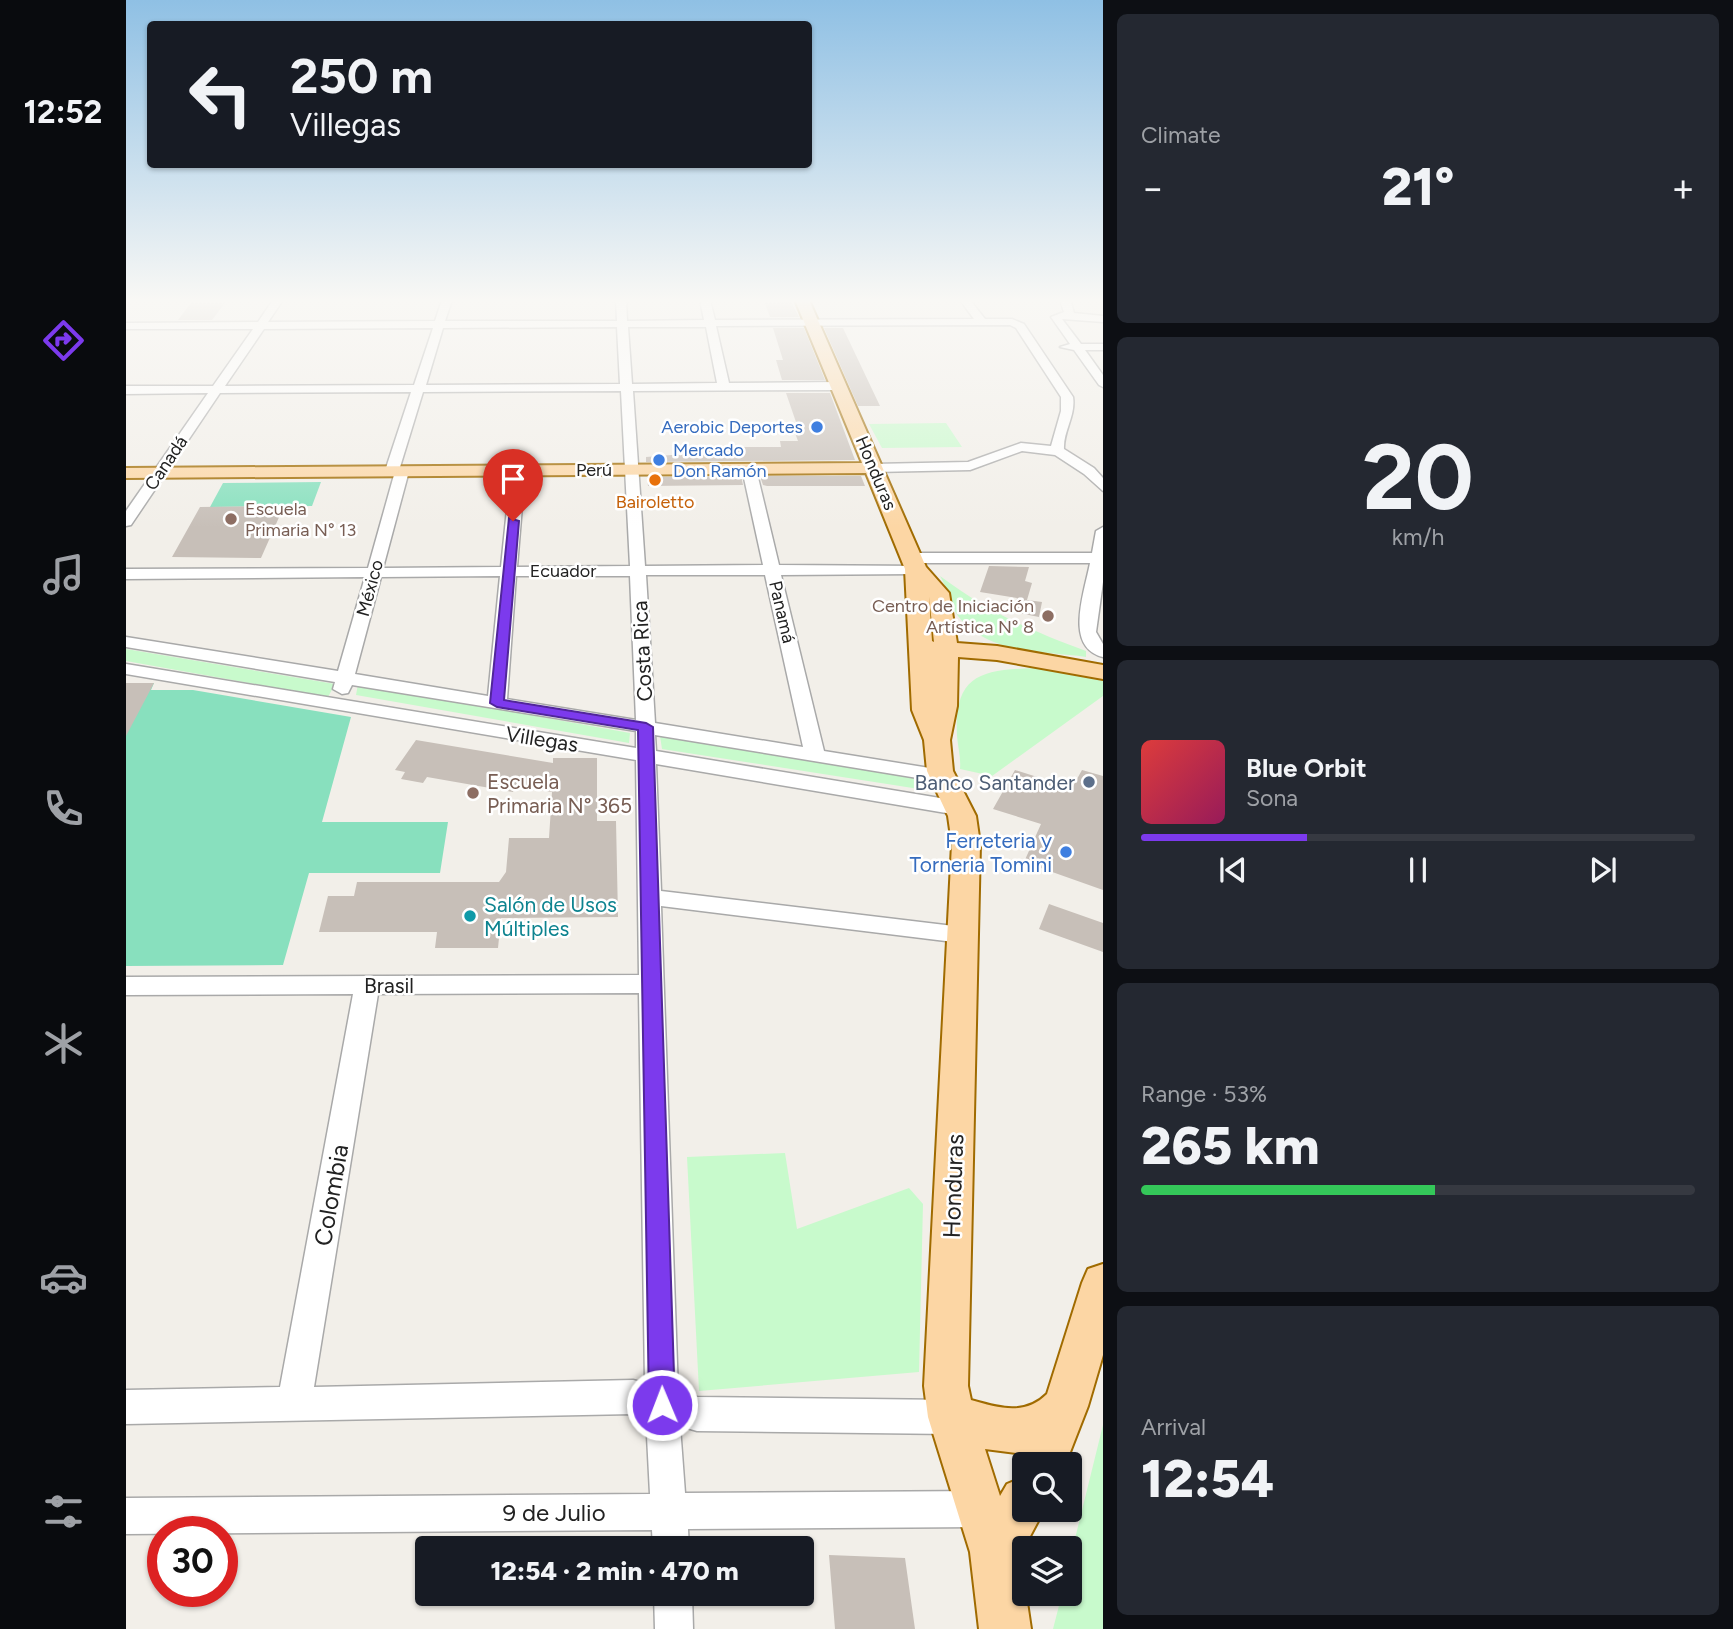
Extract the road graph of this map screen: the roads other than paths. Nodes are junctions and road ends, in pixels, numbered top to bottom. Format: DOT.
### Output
graph roads {
  1 [pos="225,376"];
  2 [pos="423,376"];
  3 [pos="625,376"];
  4 [pos="722,376"];
  5 [pos="835,376"];
  6 [pos="1052,376"];
  7 [pos="839,386"];
  8 [pos="626,387"];
  9 [pos="724,387"];
  10 [pos="419,388"];
  11 [pos="216,389"];
  12 [pos="126,390"];
  13 [pos="1058,451"];
  14 [pos="1103,459"];
  15 [pos="874,468"];
  16 [pos="1085,468"];
  17 [pos="749,469"];
  18 [pos="518,470"];
  19 [pos="631,470"];
  20 [pos="397,471"];
  21 [pos="160,472"];
  22 [pos="126,473"];
  23 [pos="1103,487"];
  24 [pos="126,522"];
  25 [pos="1103,531"];
  26 [pos="1098,558"];
  27 [pos="914,563"];
  28 [pos="638,570"];
  29 [pos="772,570"];
  30 [pos="509,571"];
  31 [pos="374,572"];
  32 [pos="126,574"];
  33 [pos="943,608"];
  34 [pos="126,642"];
  35 [pos="938,650"];
  36 [pos="1103,652"];
  37 [pos="1003,657"];
  38 [pos="126,669"];
  39 [pos="1103,672"];
  40 [pos="345,678"];
  41 [pos="947,698"];
  42 [pos="497,703"];
  43 [pos="338,705"];
  44 [pos="646,727"];
  45 [pos="937,740"];
  46 [pos="814,755"];
  47 [pos="645,756"];
  48 [pos="942,776"];
  49 [pos="958,808"];
  50 [pos="649,897"];
  51 [pos="962,935"];
  52 [pos="652,984"];
  53 [pos="367,985"];
  54 [pos="126,986"];
  55 [pos="1103,1283"];
  56 [pos="295,1405"];
  57 [pos="662,1405"];
  58 [pos="126,1406"];
  59 [pos="1066,1406"];
  60 [pos="951,1417"];
  61 [pos="1047,1452"];
  62 [pos="669,1511"];
  63 [pos="126,1516"];
  64 [pos="1000,1521"];
  65 [pos="670,1536"];
  66 [pos="673,1606"];
  67 [pos="674,1629"];
  68 [pos="1004,1629"];
  1 -- 11 [label="street, Canadá"];
  2 -- 10 [label="street, México"];
  3 -- 8 [label="street, Costa Rica"];
  4 -- 9 [label="street"];
  5 -- 7 [label="main road, Honduras"];
  6 -- 13 [label="street"];
  7 -- 9 [label="street"];
  7 -- 15 [label="main road, Honduras"];
  8 -- 9 [label="street"];
  8 -- 10 [label="street"];
  8 -- 19 [label="street, Costa Rica"];
  10 -- 11 [label="street"];
  10 -- 20 [label="street, México"];
  11 -- 12 [label="street"];
  11 -- 21 [label="street, Canadá"];
  13 -- 15 [label="street, Perú"];
  13 -- 16 [label="street"];
  14 -- 16 [label="street"];
  15 -- 17 [label="main road, Perú"];
  15 -- 27 [label="main road, Honduras"];
  16 -- 23 [label="street"];
  17 -- 19 [label="main road, Perú"];
  17 -- 29 [label="street, Panamá"];
  18 -- 19 [label="main road, Perú"];
  18 -- 20 [label="main road, Perú"];
  18 -- 30 [label="street"];
  19 -- 28 [label="street, Costa Rica"];
  20 -- 21 [label="main road, Perú"];
  20 -- 31 [label="street, México"];
  21 -- 22 [label="main road, Perú"];
  21 -- 24 [label="street, Canadá"];
  25 -- 26 [label="street"];
  26 -- 27 [label="street, Ecuador"];
  26 -- 36 [label="street"];
  27 -- 29 [label="street, Ecuador"];
  27 -- 33 [label="main road, Honduras"];
  27 -- 35 [label="main road, Honduras"];
  28 -- 29 [label="street, Ecuador"];
  28 -- 30 [label="street, Ecuador"];
  28 -- 44 [label="street, Costa Rica"];
  29 -- 46 [label="street, Panamá"];
  30 -- 31 [label="street, Ecuador"];
  30 -- 42 [label="street"];
  31 -- 32 [label="street, Ecuador"];
  31 -- 40 [label="street, México"];
  33 -- 35 [label="main road, Honduras"];
  33 -- 37 [label="main road"];
  34 -- 40 [label="street, Villegas"];
  35 -- 37 [label="main road"];
  35 -- 41 [label="main road, Honduras"];
  35 -- 45 [label="main road, Honduras"];
  37 -- 39 [label="main road"];
  37 -- 41 [label="main road"];
  38 -- 43 [label="street, Villegas"];
  40 -- 42 [label="street, Villegas"];
  40 -- 43 [label="street, México"];
  41 -- 45 [label="main road, Honduras"];
  42 -- 44 [label="street, Villegas"];
  43 -- 47 [label="street, Villegas"];
  44 -- 46 [label="street, Villegas"];
  44 -- 47 [label="street, Costa Rica"];
  45 -- 48 [label="main road, Honduras"];
  46 -- 48 [label="street, Villegas"];
  47 -- 49 [label="street, Villegas"];
  47 -- 50 [label="street, Costa Rica"];
  48 -- 49 [label="main road, Honduras"];
  49 -- 51 [label="main road, Honduras"];
  50 -- 51 [label="street"];
  50 -- 52 [label="street, Costa Rica"];
  51 -- 60 [label="main road, Honduras"];
  52 -- 53 [label="street, Brasil"];
  52 -- 57 [label="street, Costa Rica"];
  53 -- 54 [label="street, Brasil"];
  53 -- 56 [label="street, Colombia"];
  55 -- 59 [label="main road"];
  56 -- 57 [label="street"];
  56 -- 58 [label="street"];
  57 -- 60 [label="street"];
  57 -- 62 [label="street, Costa Rica"];
  59 -- 60 [label="main road"];
  59 -- 61 [label="main road"];
  60 -- 64 [label="main road, Honduras"];
  62 -- 63 [label="street, 9 de Julio"];
  62 -- 64 [label="street, 9 de Julio"];
  62 -- 65 [label="street, Costa Rica"];
  64 -- 68 [label="main road, Honduras"];
  66 -- 67 [label="street"];
}
